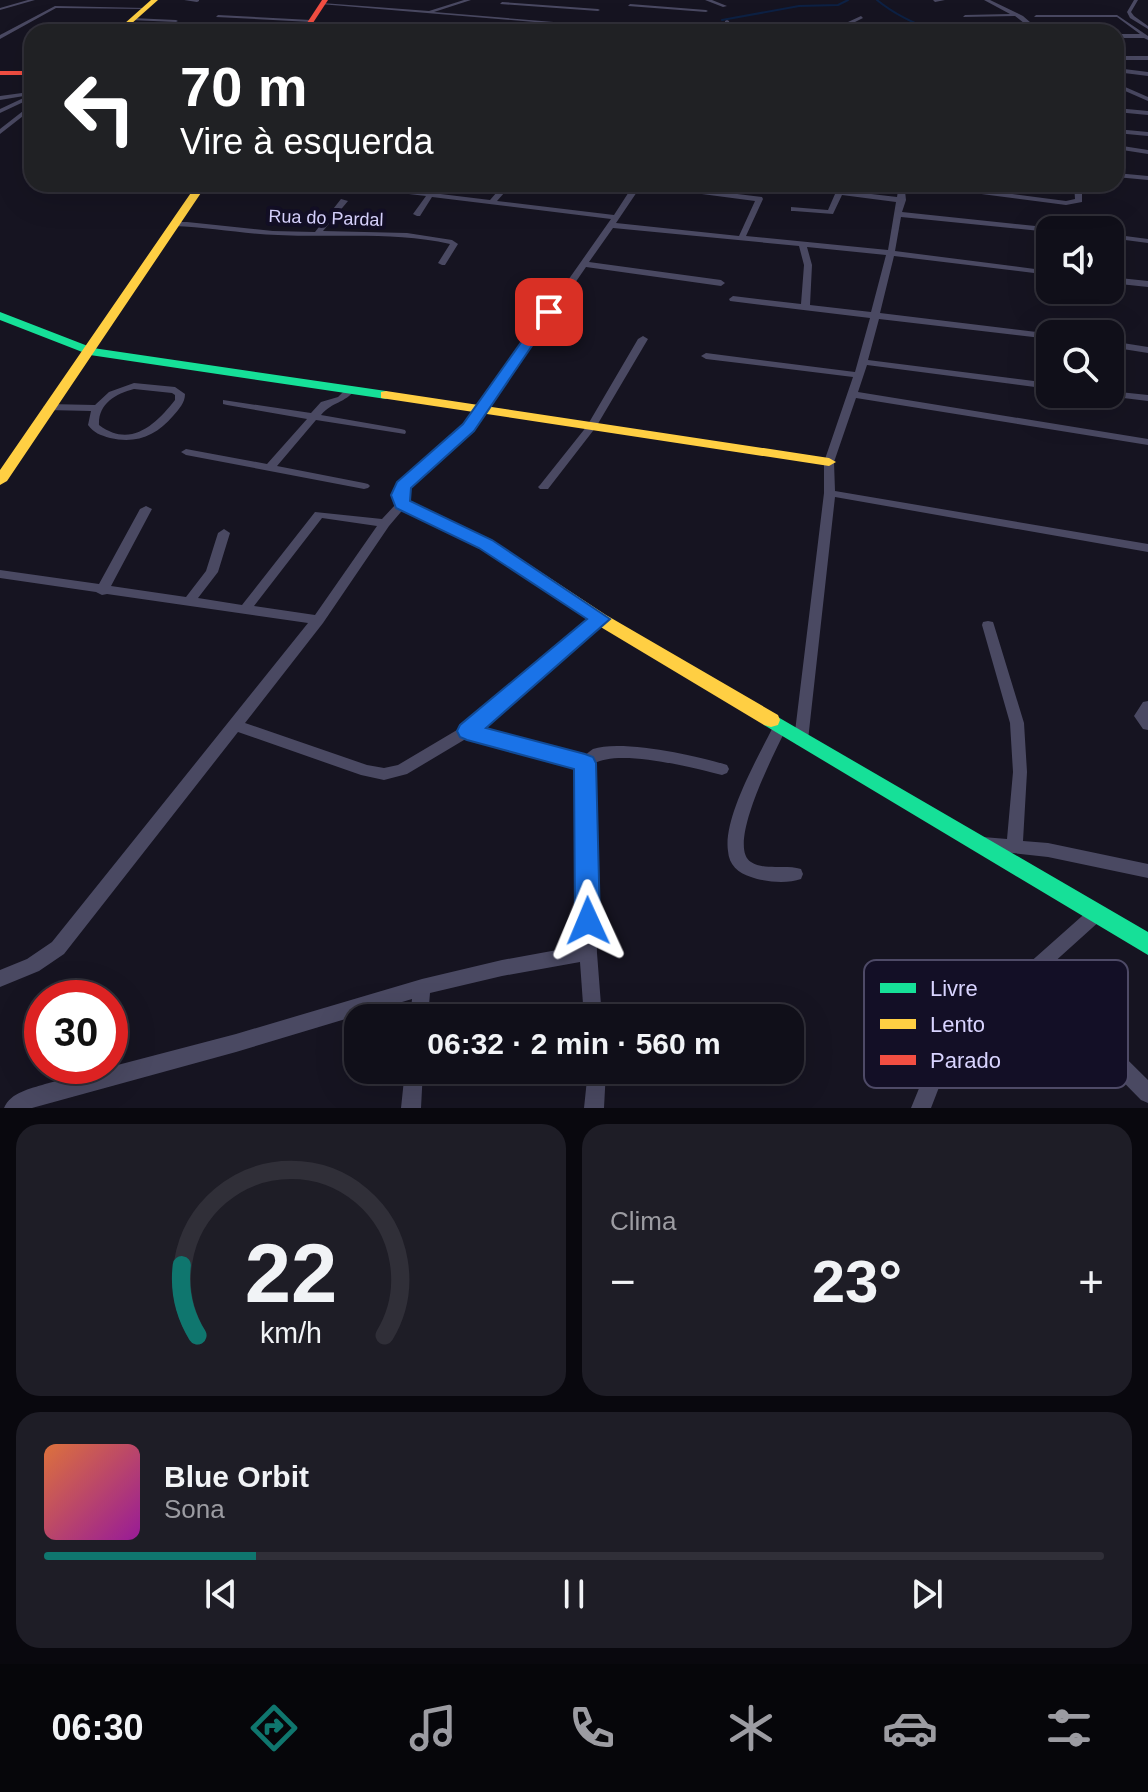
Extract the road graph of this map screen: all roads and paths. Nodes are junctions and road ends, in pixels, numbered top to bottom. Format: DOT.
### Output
graph roads {
  1 [pos="33,0"];
  2 [pos="186,0"];
  3 [pos="469,0"];
  4 [pos="650,0"];
  5 [pos="707,0"];
  6 [pos="943,0"];
  7 [pos="986,0"];
  8 [pos="1130,0"];
  9 [pos="1136,0"];
  10 [pos="197,1"];
  11 [pos="935,1"];
  12 [pos="323,2"];
  13 [pos="502,3"];
  14 [pos="523,5"];
  15 [pos="630,5"];
  16 [pos="644,6"];
  17 [pos="725,6"];
  18 [pos="669,8"];
  19 [pos="1056,8"];
  20 [pos="0,9"];
  21 [pos="144,9"];
  22 [pos="1065,9"];
  23 [pos="706,11"];
  24 [pos="429,12"];
  25 [pos="1100,14"];
  26 [pos="1017,15"];
  27 [pos="218,16"];
  28 [pos="965,16"];
  29 [pos="1036,16"];
  30 [pos="1055,16"];
  31 [pos="1118,16"];
  32 [pos="1132,16"];
  33 [pos="671,17"];
  34 [pos="861,17"];
  35 [pos="500,18"];
  36 [pos="276,20"];
  37 [pos="176,21"];
  38 [pos="727,21"];
  39 [pos="127,24"];
  40 [pos="268,24"];
  41 [pos="294,24"];
  42 [pos="309,24"];
  43 [pos="580,24"];
  44 [pos="727,24"];
  45 [pos="858,24"];
  46 [pos="1028,24"];
  47 [pos="1148,28"];
  48 [pos="1124,36"];
  49 [pos="0,37"];
  50 [pos="1147,37"];
  51 [pos="1124,58"];
  52 [pos="1148,58"];
  53 [pos="1124,71"];
  54 [pos="0,73"];
  55 [pos="24,73"];
  56 [pos="1148,74"];
  57 [pos="1124,88"];
  58 [pos="22,95"];
  59 [pos="1143,96"];
  60 [pos="0,98"];
  61 [pos="24,98"];
  62 [pos="0,105"];
  63 [pos="0,111"];
  64 [pos="1124,111"];
  65 [pos="24,112"];
  66 [pos="1148,113"];
  67 [pos="0,132"];
  68 [pos="1124,132"];
  69 [pos="1148,134"];
  70 [pos="1124,148"];
  71 [pos="1148,152"];
  72 [pos="1124,176"];
  73 [pos="1148,178"];
  74 [pos="196,192"];
  75 [pos="419,192"];
  76 [pos="501,192"];
  77 [pos="633,192"];
  78 [pos="703,192"];
  79 [pos="825,192"];
  80 [pos="881,192"];
  81 [pos="902,192"];
  82 [pos="981,192"];
  83 [pos="1078,192"];
  84 [pos="431,194"];
  85 [pos="839,194"];
  86 [pos="344,201"];
  87 [pos="492,202"];
  88 [pos="794,209"];
  89 [pos="417,214"];
  90 [pos="898,214"];
  91 [pos="612,221"];
  92 [pos="174,224"];
  93 [pos="1036,228"];
  94 [pos="317,234"];
  95 [pos="1124,238"];
  96 [pos="741,239"];
  97 [pos="1148,241"];
  98 [pos="802,244"];
  99 [pos="891,253"];
  100 [pos="442,263"];
  101 [pos="582,264"];
  102 [pos="1036,271"];
  103 [pos="1124,281"];
  104 [pos="721,283"];
  105 [pos="1148,284"];
  106 [pos="733,299"];
  107 [pos="805,308"];
  108 [pos="0,316"];
  109 [pos="873,316"];
  110 [pos="1036,334"];
  111 [pos="643,339"];
  112 [pos="1124,346"];
  113 [pos="1148,350"];
  114 [pos="90,351"];
  115 [pos="706,356"];
  116 [pos="863,362"];
  117 [pos="857,375"];
  118 [pos="1036,384"];
  119 [pos="329,385"];
  120 [pos="351,389"];
  121 [pos="852,394"];
  122 [pos="1124,395"];
  123 [pos="1148,398"];
  124 [pos="227,402"];
  125 [pos="325,404"];
  126 [pos="48,407"];
  127 [pos="97,408"];
  128 [pos="483,409"];
  129 [pos="314,417"];
  130 [pos="591,427"];
  131 [pos="401,432"];
  132 [pos="1148,442"];
  133 [pos="186,452"];
  134 [pos="829,462"];
  135 [pos="270,468"];
  136 [pos="0,481"];
  137 [pos="364,486"];
  138 [pos="544,487"];
  139 [pos="830,493"];
  140 [pos="402,504"];
  141 [pos="146,509"];
  142 [pos="385,523"];
  143 [pos="224,533"];
  144 [pos="1148,548"];
  145 [pos="0,574"];
  146 [pos="102,591"];
  147 [pos="189,602"];
  148 [pos="245,609"];
  149 [pos="600,619"];
  150 [pos="318,620"];
  151 [pos="988,625"];
  152 [pos="1148,706"];
  153 [pos="235,725"];
  154 [pos="1148,725"];
  155 [pos="780,727"];
  156 [pos="467,731"];
  157 [pos="801,740"];
  158 [pos="585,763"];
  159 [pos="722,769"];
  160 [pos="976,844"];
  161 [pos="1015,845"];
  162 [pos="1148,871"];
  163 [pos="795,874"];
  164 [pos="1096,914"];
  165 [pos="1148,944"];
  166 [pos="588,953"];
  167 [pos="1046,960"];
  168 [pos="0,979"];
  169 [pos="422,987"];
  170 [pos="420,1004"];
  171 [pos="592,1004"];
  172 [pos="1128,1073"];
  173 [pos="413,1084"];
  174 [pos="596,1084"];
  175 [pos="929,1088"];
  176 [pos="1148,1093"];
  177 [pos="14,1108"];
  178 [pos="411,1108"];
  179 [pos="594,1108"];
  180 [pos="921,1108"];
  1 -- 20 [label="street"];
  2 -- 10 [label="street"];
  3 -- 24 [label="street"];
  4 -- 16 [label="street"];
  5 -- 17 [label="street"];
  6 -- 11 [label="street"];
  7 -- 26 [label="street"];
  8 -- 31 [label="street"];
  9 -- 32 [label="street"];
  12 -- 24 [label="street"];
  12 -- 42 [label="street"];
  13 -- 14 [label="street"];
  14 -- 35 [label="street"];
  14 -- 43 [label="street"];
  15 -- 16 [label="street"];
  16 -- 18 [label="street"];
  18 -- 23 [label="street"];
  18 -- 33 [label="street"];
  19 -- 22 [label="street"];
  21 -- 37 [label="street"];
  21 -- 39 [label="street"];
  21 -- 49 [label="street"];
  22 -- 25 [label="street"];
  22 -- 30 [label="street"];
  24 -- 35 [label="street"];
  25 -- 30 [label="street"];
  25 -- 31 [label="street"];
  26 -- 28 [label="street"];
  26 -- 46 [label="street"];
  27 -- 36 [label="street"];
  29 -- 30 [label="street"];
  31 -- 32 [label="street"];
  31 -- 50 [label="street"];
  32 -- 47 [label="street"];
  34 -- 45 [label="street"];
  35 -- 43 [label="street"];
  36 -- 40 [label="street"];
  36 -- 41 [label="street"];
  38 -- 44 [label="street"];
  48 -- 50 [label="street"];
  51 -- 52 [label="street"];
  53 -- 56 [label="street"];
  54 -- 55 [label="street"];
  57 -- 59 [label="street"];
  58 -- 60 [label="street"];
  58 -- 62 [label="street"];
  59 -- 66 [label="street"];
  61 -- 63 [label="street"];
  64 -- 66 [label="street"];
  65 -- 67 [label="street"];
  68 -- 69 [label="street"];
  70 -- 71 [label="street"];
  72 -- 73 [label="street"];
  74 -- 92 [label="street"];
  75 -- 84 [label="street"];
  76 -- 87 [label="street"];
  77 -- 91 [label="street"];
  78 -- 96 [label="street"];
  79 -- 85 [label="street"];
  80 -- 85 [label="street"];
  81 -- 90 [label="street"];
  82 -- 83 [label="street"];
  84 -- 87 [label="street"];
  84 -- 89 [label="street"];
  85 -- 88 [label="street"];
  86 -- 94 [label="street"];
  87 -- 91 [label="street"];
  90 -- 93 [label="street"];
  90 -- 99 [label="street"];
  91 -- 96 [label="street"];
  91 -- 101 [label="street"];
  92 -- 94 [label="street, Rua do Pardal"];
  92 -- 114 [label="street"];
  94 -- 100 [label="street, Rua do Pardal"];
  95 -- 97 [label="street"];
  96 -- 98 [label="street"];
  98 -- 99 [label="street"];
  98 -- 107 [label="street"];
  99 -- 102 [label="street"];
  99 -- 109 [label="street"];
  101 -- 104 [label="street"];
  101 -- 128 [label="street"];
  103 -- 105 [label="street"];
  106 -- 107 [label="street"];
  107 -- 109 [label="street"];
  108 -- 114 [label="street"];
  109 -- 110 [label="street"];
  109 -- 116 [label="street"];
  111 -- 130 [label="street"];
  112 -- 113 [label="street"];
  114 -- 119 [label="street"];
  114 -- 126 [label="street"];
  115 -- 117 [label="street"];
  116 -- 117 [label="street"];
  116 -- 118 [label="street"];
  117 -- 121 [label="street"];
  119 -- 120 [label="street"];
  119 -- 125 [label="street"];
  120 -- 125 [label="street"];
  120 -- 128 [label="street"];
  121 -- 132 [label="street"];
  121 -- 134 [label="street"];
  122 -- 123 [label="street"];
  124 -- 129 [label="street"];
  125 -- 129 [label="street"];
  126 -- 127 [label="street"];
  126 -- 136 [label="street"];
  127 -- 127 [label="street"];
  128 -- 130 [label="street"];
  128 -- 140 [label="street"];
  129 -- 131 [label="street"];
  129 -- 135 [label="street"];
  130 -- 134 [label="street"];
  130 -- 138 [label="street"];
  133 -- 135 [label="street"];
  134 -- 139 [label="street"];
  135 -- 137 [label="street"];
  139 -- 144 [label="street"];
  139 -- 157 [label="street"];
  140 -- 142 [label="street"];
  140 -- 149 [label="street"];
  141 -- 146 [label="street"];
  142 -- 148 [label="street"];
  142 -- 150 [label="street"];
  143 -- 147 [label="street"];
  145 -- 146 [label="street"];
  146 -- 147 [label="street"];
  147 -- 148 [label="street"];
  148 -- 150 [label="street"];
  149 -- 155 [label="street"];
  149 -- 156 [label="street"];
  150 -- 153 [label="street"];
  151 -- 161 [label="street"];
  152 -- 154 [label="street"];
  153 -- 156 [label="street"];
  153 -- 168 [label="street"];
  155 -- 157 [label="street"];
  155 -- 163 [label="street"];
  156 -- 158 [label="street"];
  157 -- 160 [label="street"];
  158 -- 159 [label="street"];
  158 -- 166 [label="street"];
  160 -- 161 [label="street"];
  160 -- 164 [label="street"];
  161 -- 162 [label="street"];
  164 -- 165 [label="street"];
  164 -- 167 [label="street"];
  166 -- 169 [label="street"];
  166 -- 171 [label="street"];
  169 -- 170 [label="street"];
  169 -- 177 [label="street"];
  172 -- 176 [label="street"];
  173 -- 178 [label="street"];
  174 -- 179 [label="street"];
  175 -- 180 [label="street"];
}
